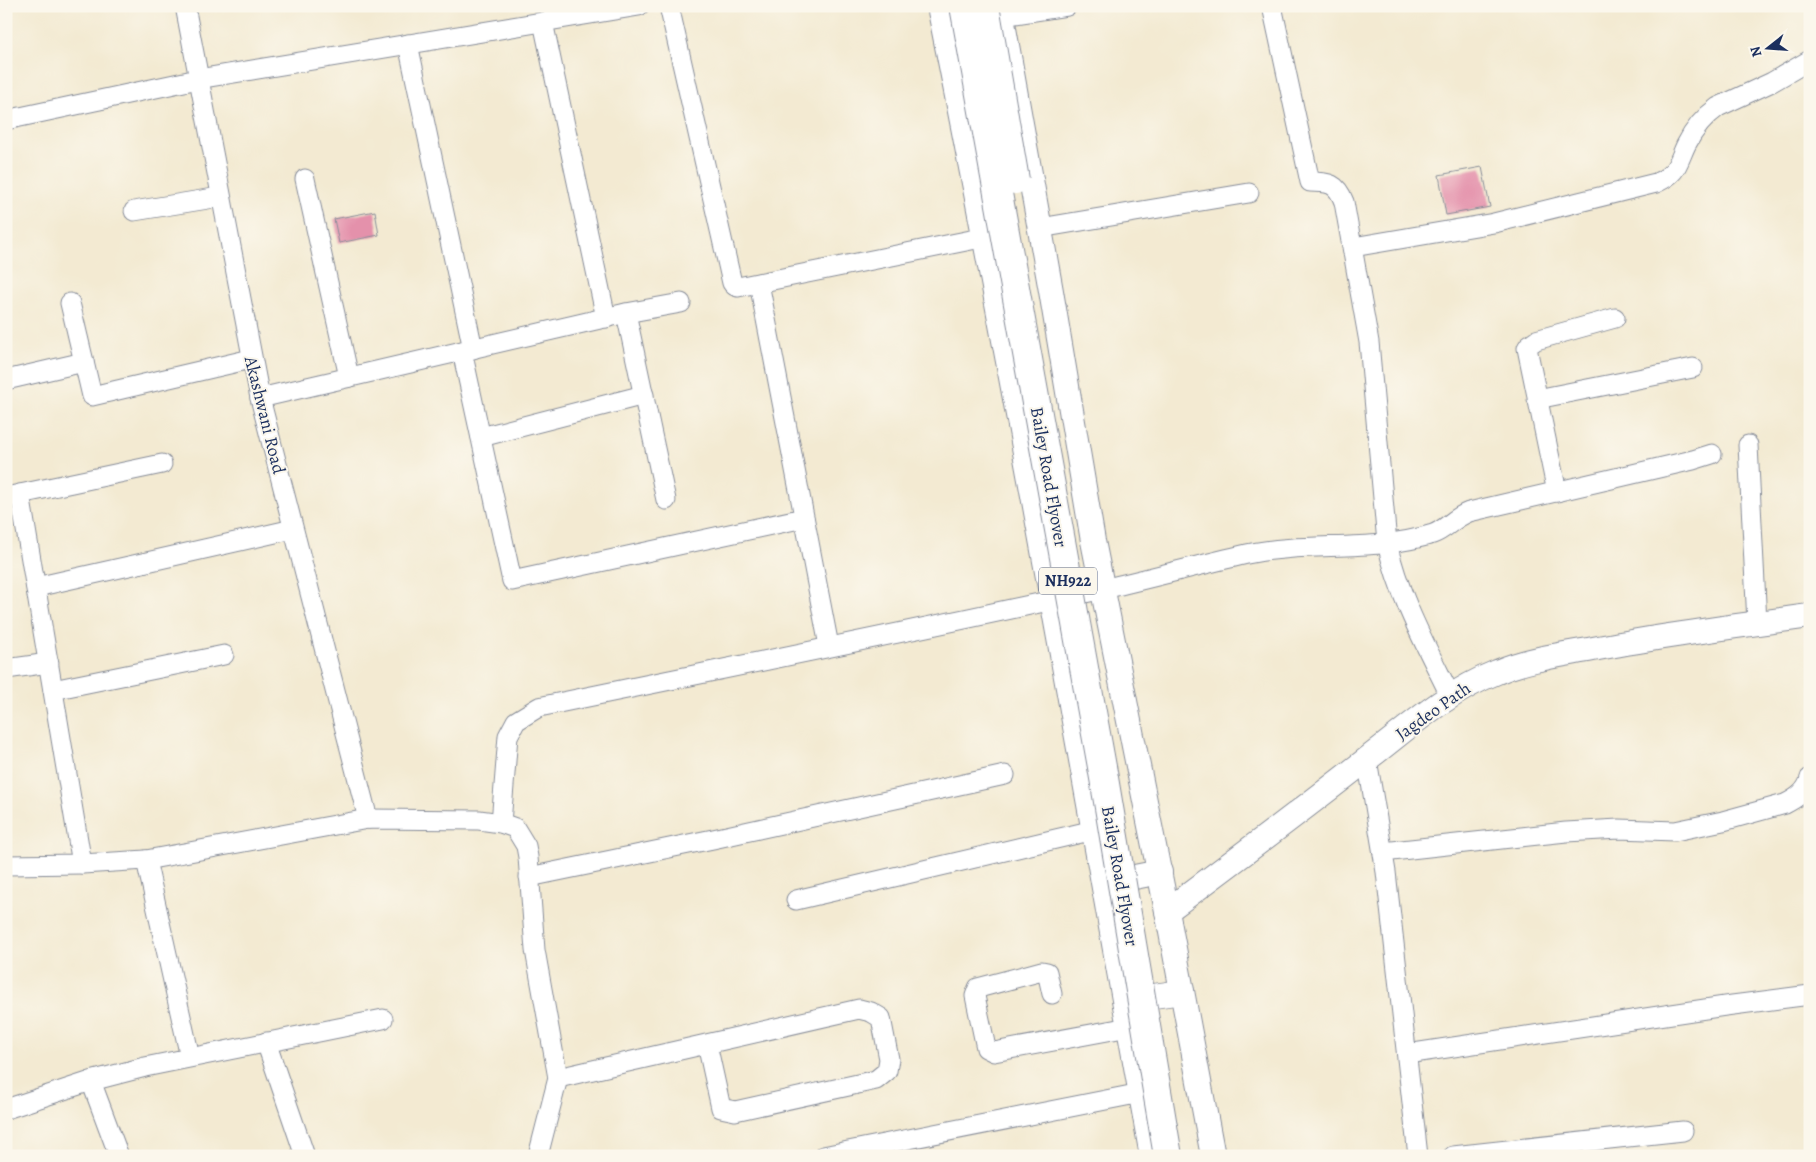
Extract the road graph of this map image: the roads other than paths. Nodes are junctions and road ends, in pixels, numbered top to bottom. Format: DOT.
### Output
graph roads {
  1 [pos="185,6"];
  2 [pos="639,6"];
  3 [pos="670,6"];
  4 [pos="939,6"];
  5 [pos="964,6"];
  6 [pos="1067,6"];
  7 [pos="1272,6"];
  8 [pos="613,8"];
  9 [pos="996,10"];
  10 [pos="543,22"];
  11 [pos="408,44"];
  12 [pos="1810,60"];
  13 [pos="198,79"];
  14 [pos="6,120"];
  15 [pos="305,178"];
  16 [pos="1249,193"];
  17 [pos="220,197"];
  18 [pos="134,211"];
  19 [pos="1040,228"];
  20 [pos="986,237"];
  21 [pos="1353,247"];
  22 [pos="759,283"];
  23 [pos="70,303"];
  24 [pos="680,303"];
  25 [pos="626,313"];
  26 [pos="606,318"];
  27 [pos="1615,318"];
  28 [pos="467,350"];
  29 [pos="251,359"];
  30 [pos="84,362"];
  31 [pos="1693,368"];
  32 [pos="349,377"];
  33 [pos="6,380"];
  34 [pos="644,395"];
  35 [pos="260,398"];
  36 [pos="1537,399"];
  37 [pos="481,437"];
  38 [pos="1748,445"];
  39 [pos="1712,454"];
  40 [pos="162,464"];
  41 [pos="1557,492"];
  42 [pos="13,495"];
  43 [pos="666,500"];
  44 [pos="804,518"];
  45 [pos="293,529"];
  46 [pos="1387,543"];
  47 [pos="36,587"];
  48 [pos="1103,589"];
  49 [pos="1053,599"];
  50 [pos="1810,616"];
  51 [pos="1757,623"];
  52 [pos="829,646"];
  53 [pos="224,655"];
  54 [pos="49,663"];
  55 [pos="6,669"];
  56 [pos="53,690"];
  57 [pos="1450,695"];
  58 [pos="1367,759"];
  59 [pos="1005,775"];
  60 [pos="1810,778"];
  61 [pos="368,819"];
  62 [pos="501,823"];
  63 [pos="1094,830"];
  64 [pos="1383,852"];
  65 [pos="146,860"];
  66 [pos="82,864"];
  67 [pos="6,865"];
  68 [pos="1160,872"];
  69 [pos="530,877"];
  70 [pos="1104,883"];
  71 [pos="796,900"];
  72 [pos="1168,912"];
  73 [pos="1182,992"];
  74 [pos="1052,994"];
  75 [pos="1810,995"];
  76 [pos="1124,1000"];
  77 [pos="383,1019"];
  78 [pos="1129,1027"];
  79 [pos="266,1042"];
  80 [pos="707,1044"];
  81 [pos="1407,1054"];
  82 [pos="190,1057"];
  83 [pos="558,1078"];
  84 [pos="91,1081"];
  85 [pos="1141,1093"];
  86 [pos="6,1109"];
  87 [pos="1683,1131"];
  88 [pos="119,1156"];
  89 [pos="304,1156"];
  90 [pos="538,1156"];
  91 [pos="823,1156"];
  92 [pos="1152,1156"];
  93 [pos="1168,1156"];
  94 [pos="1185,1156"];
  95 [pos="1213,1156"];
  96 [pos="1418,1156"];
  97 [pos="1453,1156"];
  1 -- 13 [label="street, Akashwani Road"];
  2 -- 8 [label="street"];
  3 -- 22 [label="street"];
  4 -- 20 [label="main road"];
  5 -- 93 [label="highway, Bailey Road Flyover / NH922, bridge"];
  6 -- 9 [label="street"];
  7 -- 21 [label="street"];
  8 -- 10 [label="street"];
  9 -- 19 [label="main road"];
  9 -- 94 [label="highway, Bailey Road Flyover / NH922, bridge"];
  10 -- 11 [label="street"];
  10 -- 26 [label="street"];
  11 -- 13 [label="street"];
  11 -- 28 [label="street"];
  12 -- 21 [label="street"];
  13 -- 14 [label="street"];
  13 -- 17 [label="street, Akashwani Road"];
  15 -- 32 [label="street"];
  16 -- 19 [label="street"];
  17 -- 18 [label="street"];
  17 -- 29 [label="street, Akashwani Road"];
  19 -- 48 [label="main road"];
  20 -- 22 [label="street"];
  20 -- 49 [label="main road"];
  21 -- 46 [label="street"];
  22 -- 44 [label="street"];
  23 -- 30 [label="street"];
  24 -- 25 [label="street"];
  25 -- 26 [label="street"];
  25 -- 34 [label="street"];
  26 -- 28 [label="street"];
  27 -- 36 [label="street"];
  28 -- 32 [label="street"];
  28 -- 37 [label="street"];
  29 -- 30 [label="street"];
  29 -- 35 [label="street, Akashwani Road"];
  30 -- 33 [label="street"];
  31 -- 36 [label="street"];
  32 -- 35 [label="street"];
  34 -- 37 [label="street"];
  34 -- 43 [label="street"];
  35 -- 45 [label="street, Akashwani Road"];
  36 -- 41 [label="street"];
  37 -- 44 [label="street"];
  38 -- 51 [label="street"];
  39 -- 41 [label="street"];
  40 -- 42 [label="street"];
  41 -- 46 [label="street"];
  42 -- 47 [label="street"];
  44 -- 52 [label="street"];
  45 -- 47 [label="street"];
  45 -- 61 [label="street, Akashwani Road"];
  46 -- 48 [label="street"];
  46 -- 57 [label="street"];
  47 -- 54 [label="street"];
  48 -- 49 [label="street"];
  48 -- 68 [label="main road"];
  49 -- 52 [label="street"];
  49 -- 63 [label="main road"];
  50 -- 51 [label="main road, Jagdeo Path"];
  51 -- 57 [label="main road, Jagdeo Path"];
  52 -- 62 [label="street"];
  53 -- 56 [label="street"];
  54 -- 55 [label="street"];
  54 -- 56 [label="street"];
  56 -- 66 [label="street"];
  57 -- 58 [label="main road, Jagdeo Path"];
  58 -- 64 [label="street"];
  58 -- 72 [label="main road, Jagdeo Path"];
  59 -- 69 [label="street"];
  60 -- 64 [label="street"];
  61 -- 62 [label="street"];
  61 -- 65 [label="street"];
  62 -- 69 [label="street"];
  63 -- 70 [label="main road"];
  63 -- 71 [label="street"];
  64 -- 81 [label="street"];
  65 -- 66 [label="street"];
  65 -- 82 [label="street"];
  66 -- 67 [label="street"];
  68 -- 70 [label="main road"];
  68 -- 72 [label="main road"];
  69 -- 83 [label="street"];
  70 -- 76 [label="main road"];
  72 -- 73 [label="main road"];
  73 -- 76 [label="main road"];
  73 -- 95 [label="main road"];
  74 -- 78 [label="street"];
  75 -- 81 [label="street"];
  76 -- 78 [label="main road"];
  77 -- 79 [label="street"];
  78 -- 85 [label="main road"];
  79 -- 82 [label="street"];
  79 -- 89 [label="street"];
  80 -- 80 [label="street"];
  80 -- 83 [label="street"];
  81 -- 96 [label="street"];
  82 -- 84 [label="street"];
  83 -- 90 [label="street"];
  84 -- 86 [label="street"];
  84 -- 88 [label="street"];
  85 -- 91 [label="street"];
  85 -- 92 [label="main road"];
  87 -- 97 [label="street"];
}
